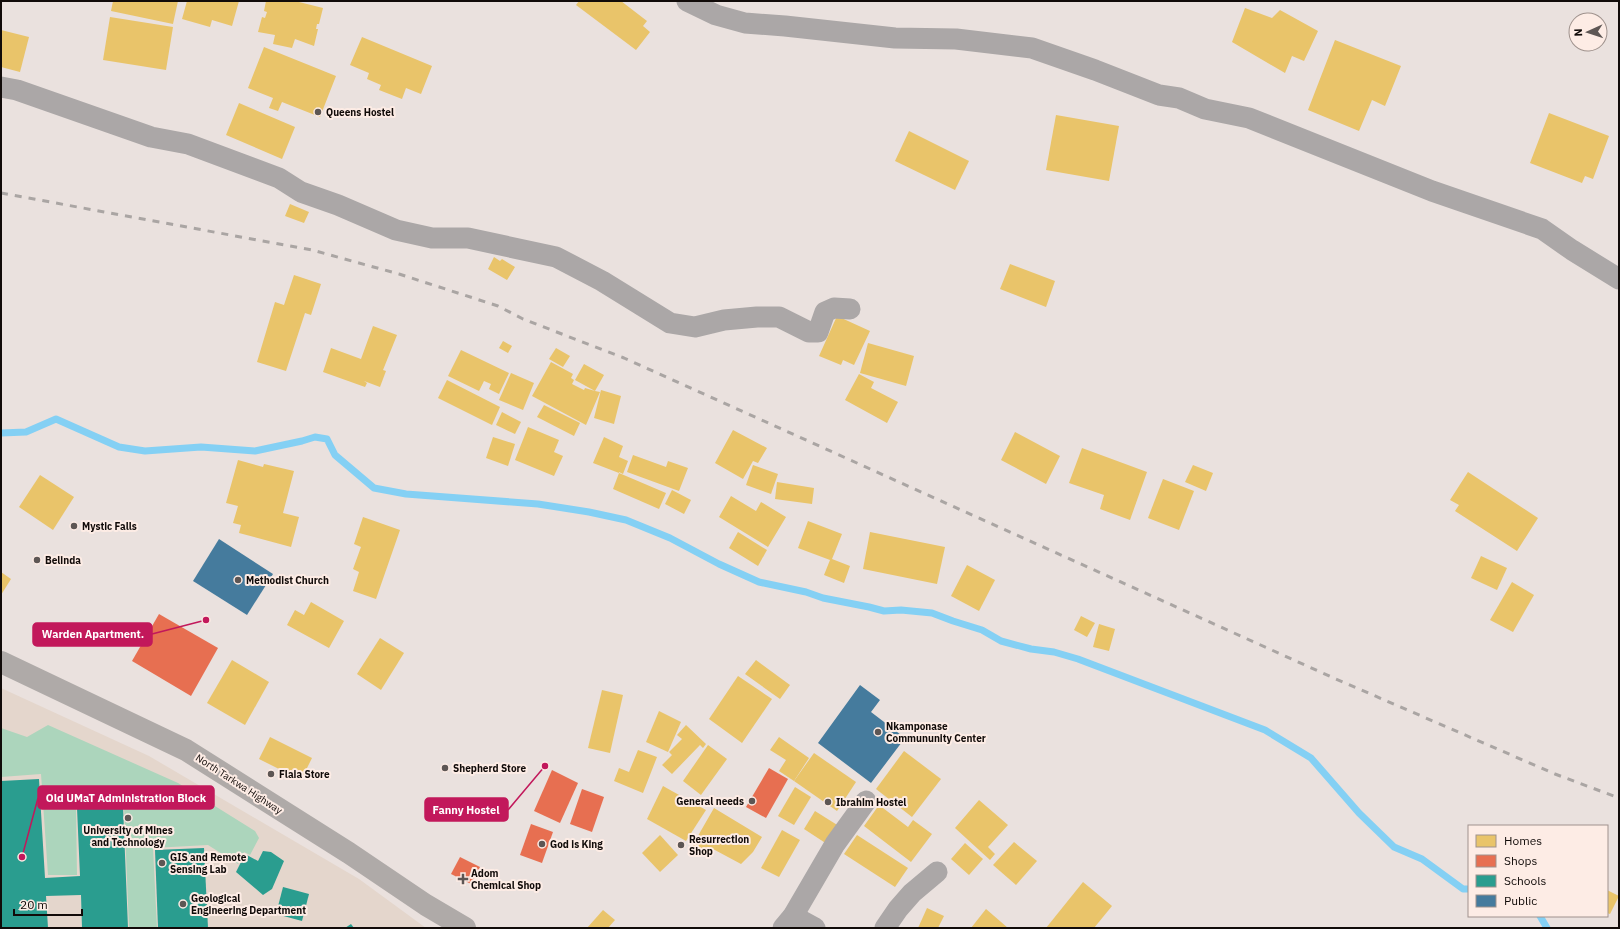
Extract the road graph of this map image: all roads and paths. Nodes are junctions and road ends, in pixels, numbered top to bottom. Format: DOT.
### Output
graph roads {
  1 [pos="687,1"];
  2 [pos="1,87"];
  3 [pos="1619,279"];
  4 [pos="850,309"];
  5 [pos="2,664"];
  6 [pos="866,802"];
  7 [pos="937,872"];
  8 [pos="788,922"];
  9 [pos="465,928"];
  10 [pos="816,928"];
  11 [pos="885,928"];
  1 -- 3 [label="street"];
  2 -- 4 [label="street"];
  5 -- 9 [label="main road, North Tarkwa Highway"];
  6 -- 8 [label="street"];
  7 -- 11 [label="street"];
  8 -- 10 [label="street"];
}
